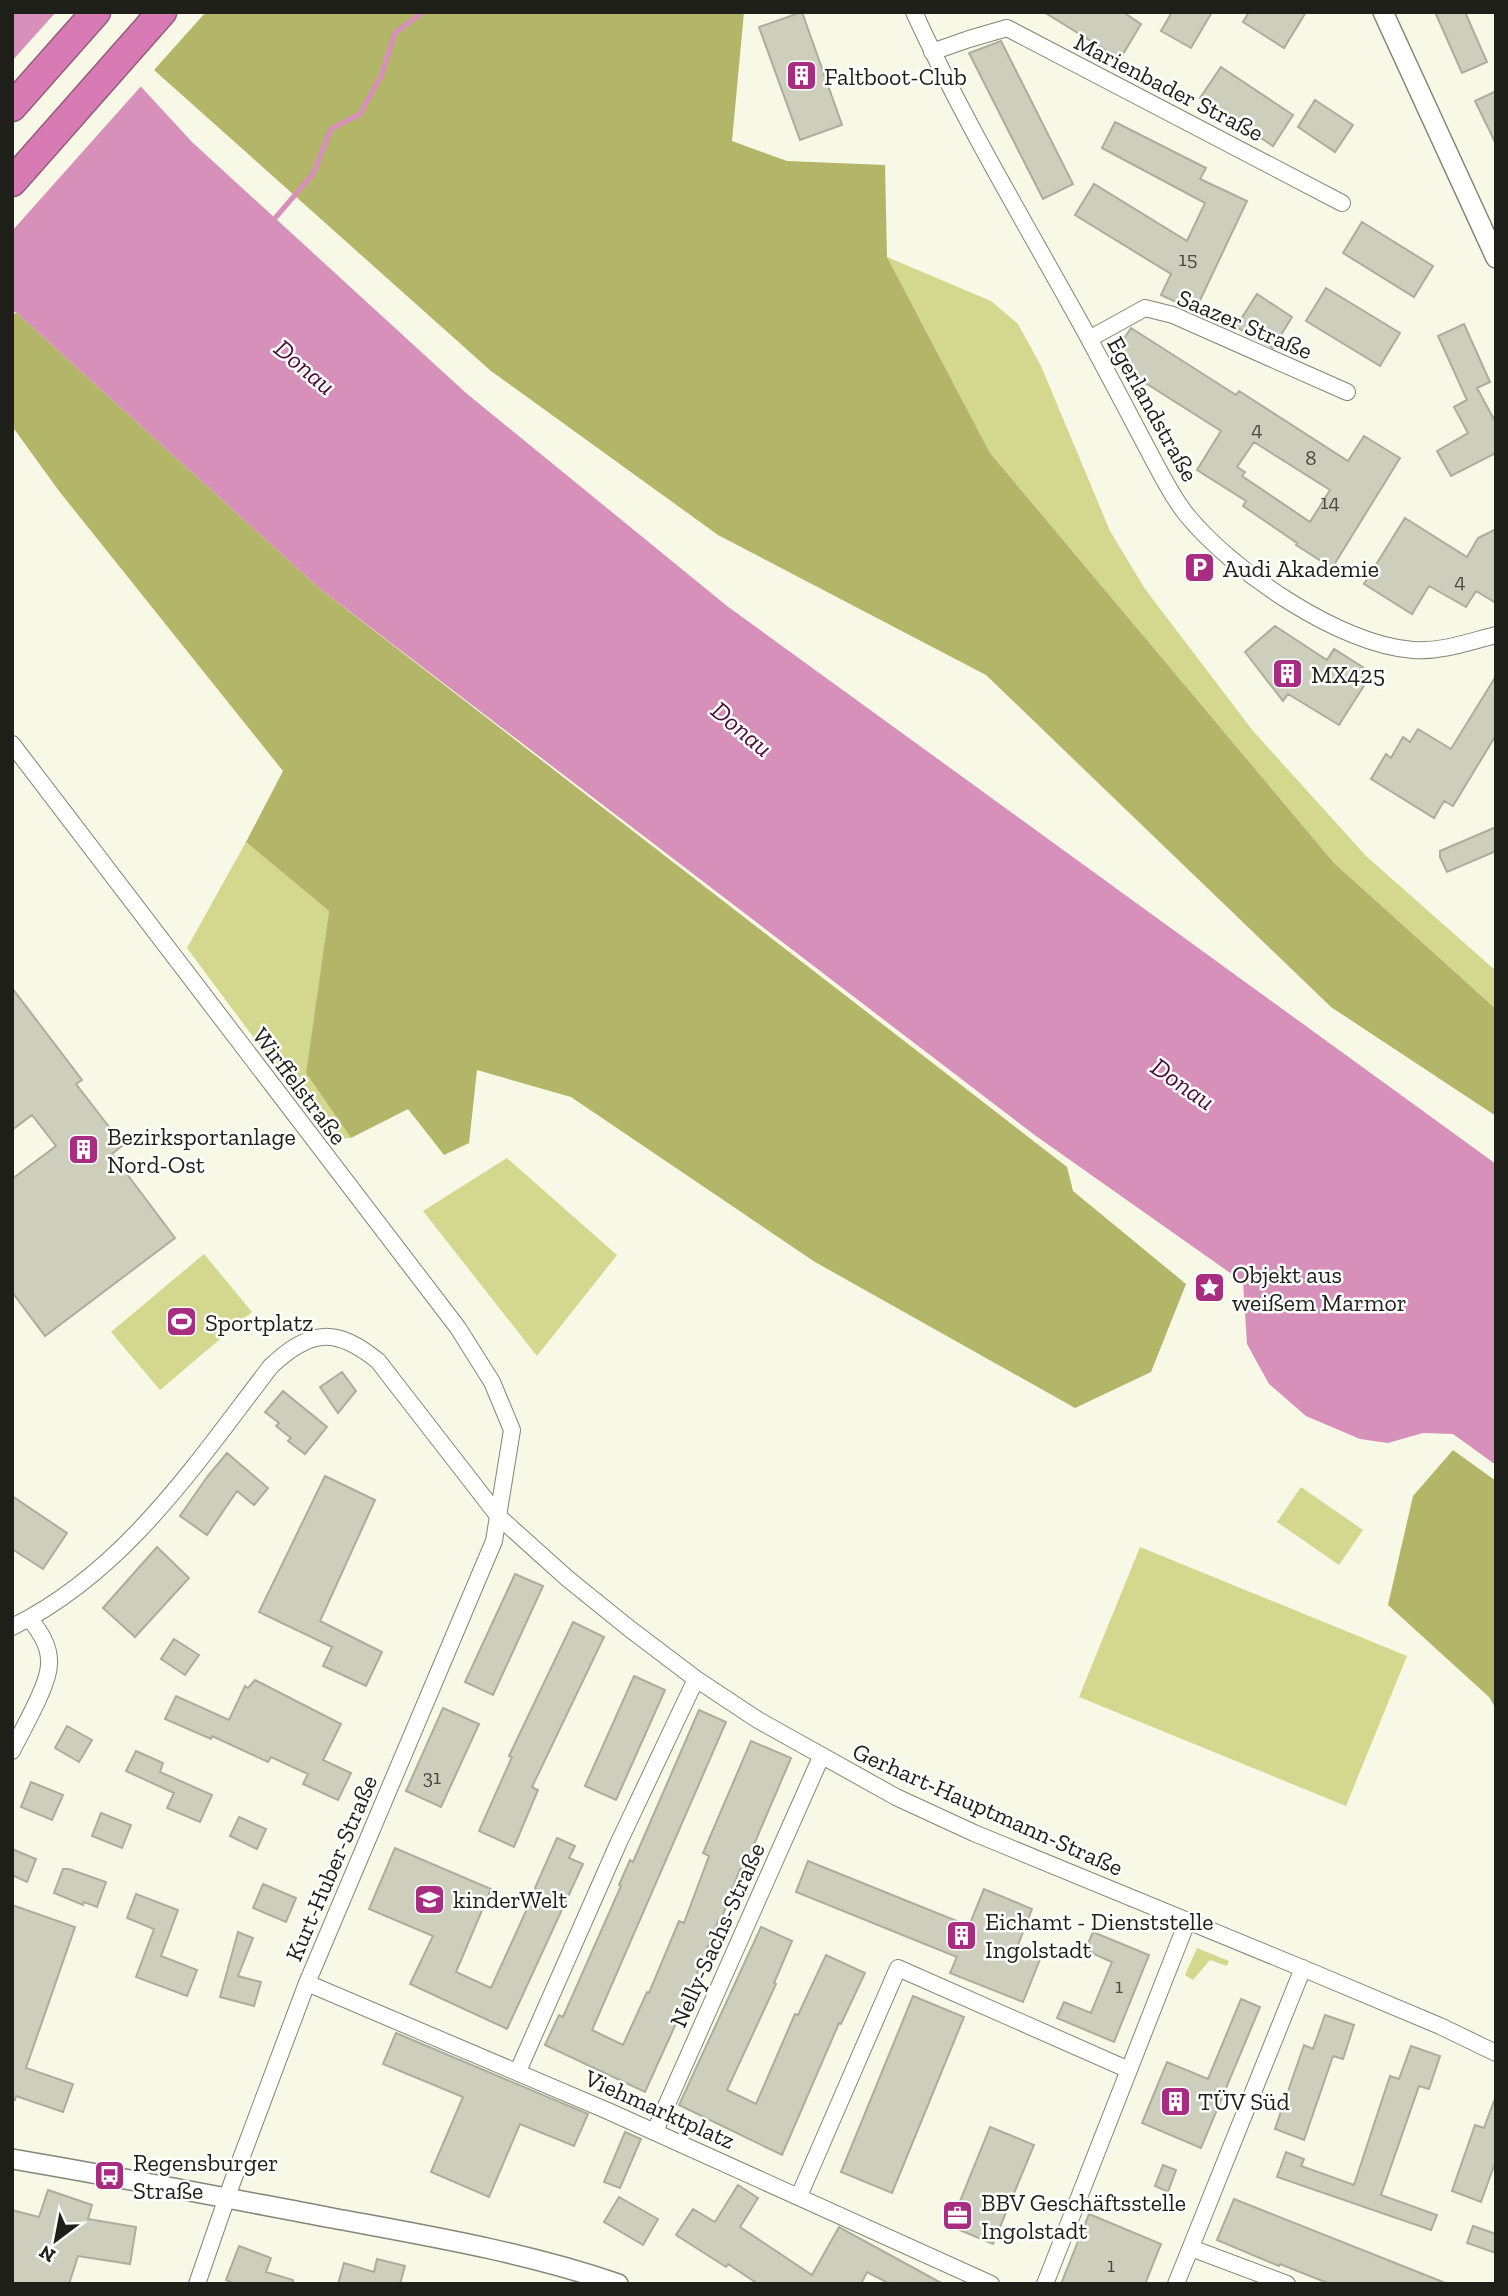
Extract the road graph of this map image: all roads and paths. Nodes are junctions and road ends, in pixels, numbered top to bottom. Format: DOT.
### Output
graph roads {
  1 [pos="96,12"];
  2 [pos="162,12"];
  3 [pos="914,12"];
  4 [pos="1383,12"];
  5 [pos="932,52"];
  6 [pos="12,107"];
  7 [pos="12,182"];
  8 [pos="1342,203"];
  9 [pos="1489,228"];
  10 [pos="1496,258"];
  11 [pos="1089,338"];
  12 [pos="1347,392"];
  13 [pos="1496,635"];
  14 [pos="12,744"];
  15 [pos="506,1471"];
  16 [pos="499,1517"];
  17 [pos="30,1619"];
  18 [pos="12,1627"];
  19 [pos="696,1679"];
  20 [pos="12,1751"];
  21 [pos="821,1757"];
  22 [pos="1187,1922"];
  23 [pos="1303,1968"];
  24 [pos="307,1983"];
  25 [pos="1496,2053"];
  26 [pos="1129,2070"];
  27 [pos="518,2071"];
  28 [pos="654,2131"];
  29 [pos="12,2159"];
  30 [pos="799,2196"];
  31 [pos="227,2197"];
  32 [pos="1191,2248"];
  33 [pos="197,2284"];
  34 [pos="618,2284"];
  35 [pos="991,2284"];
  36 [pos="1045,2284"];
  37 [pos="1176,2284"];
  38 [pos="1287,2284"];
  1 -- 6 [label="highway"];
  2 -- 7 [label="highway"];
  3 -- 5 [label="street, Egerlandstraße"];
  4 -- 9 [label="street"];
  5 -- 8 [label="street, Marienbader Straße"];
  5 -- 11 [label="street, Egerlandstraße"];
  9 -- 10 [label="street"];
  11 -- 12 [label="street, Saazer Straße"];
  11 -- 13 [label="street, Egerlandstraße"];
  14 -- 15 [label="street, Wirffelstraße"];
  15 -- 16 [label="street, Kurt-Huber-Straße"];
  16 -- 17 [label="street, Gerhart-Hauptmann-Straße"];
  16 -- 19 [label="street, Gerhart-Hauptmann-Straße"];
  16 -- 24 [label="street, Kurt-Huber-Straße"];
  17 -- 18 [label="street"];
  17 -- 20 [label="street"];
  19 -- 21 [label="street, Gerhart-Hauptmann-Straße"];
  19 -- 27 [label="street"];
  21 -- 22 [label="street, Gerhart-Hauptmann-Straße"];
  21 -- 28 [label="street, Nelly-Sachs-Straße"];
  22 -- 23 [label="street, Gerhart-Hauptmann-Straße"];
  22 -- 26 [label="street"];
  23 -- 25 [label="street, Gerhart-Hauptmann-Straße"];
  23 -- 32 [label="street"];
  24 -- 27 [label="street, Viehmarktplatz"];
  24 -- 31 [label="street, Kurt-Huber-Straße"];
  26 -- 30 [label="street"];
  26 -- 36 [label="street"];
  27 -- 28 [label="street, Viehmarktplatz"];
  28 -- 30 [label="street, Viehmarktplatz"];
  29 -- 31 [label="street"];
  30 -- 35 [label="street, Viehmarktplatz"];
  31 -- 33 [label="street, Kurt-Huber-Straße"];
  31 -- 34 [label="street"];
  32 -- 37 [label="street"];
  32 -- 38 [label="street"];
}
